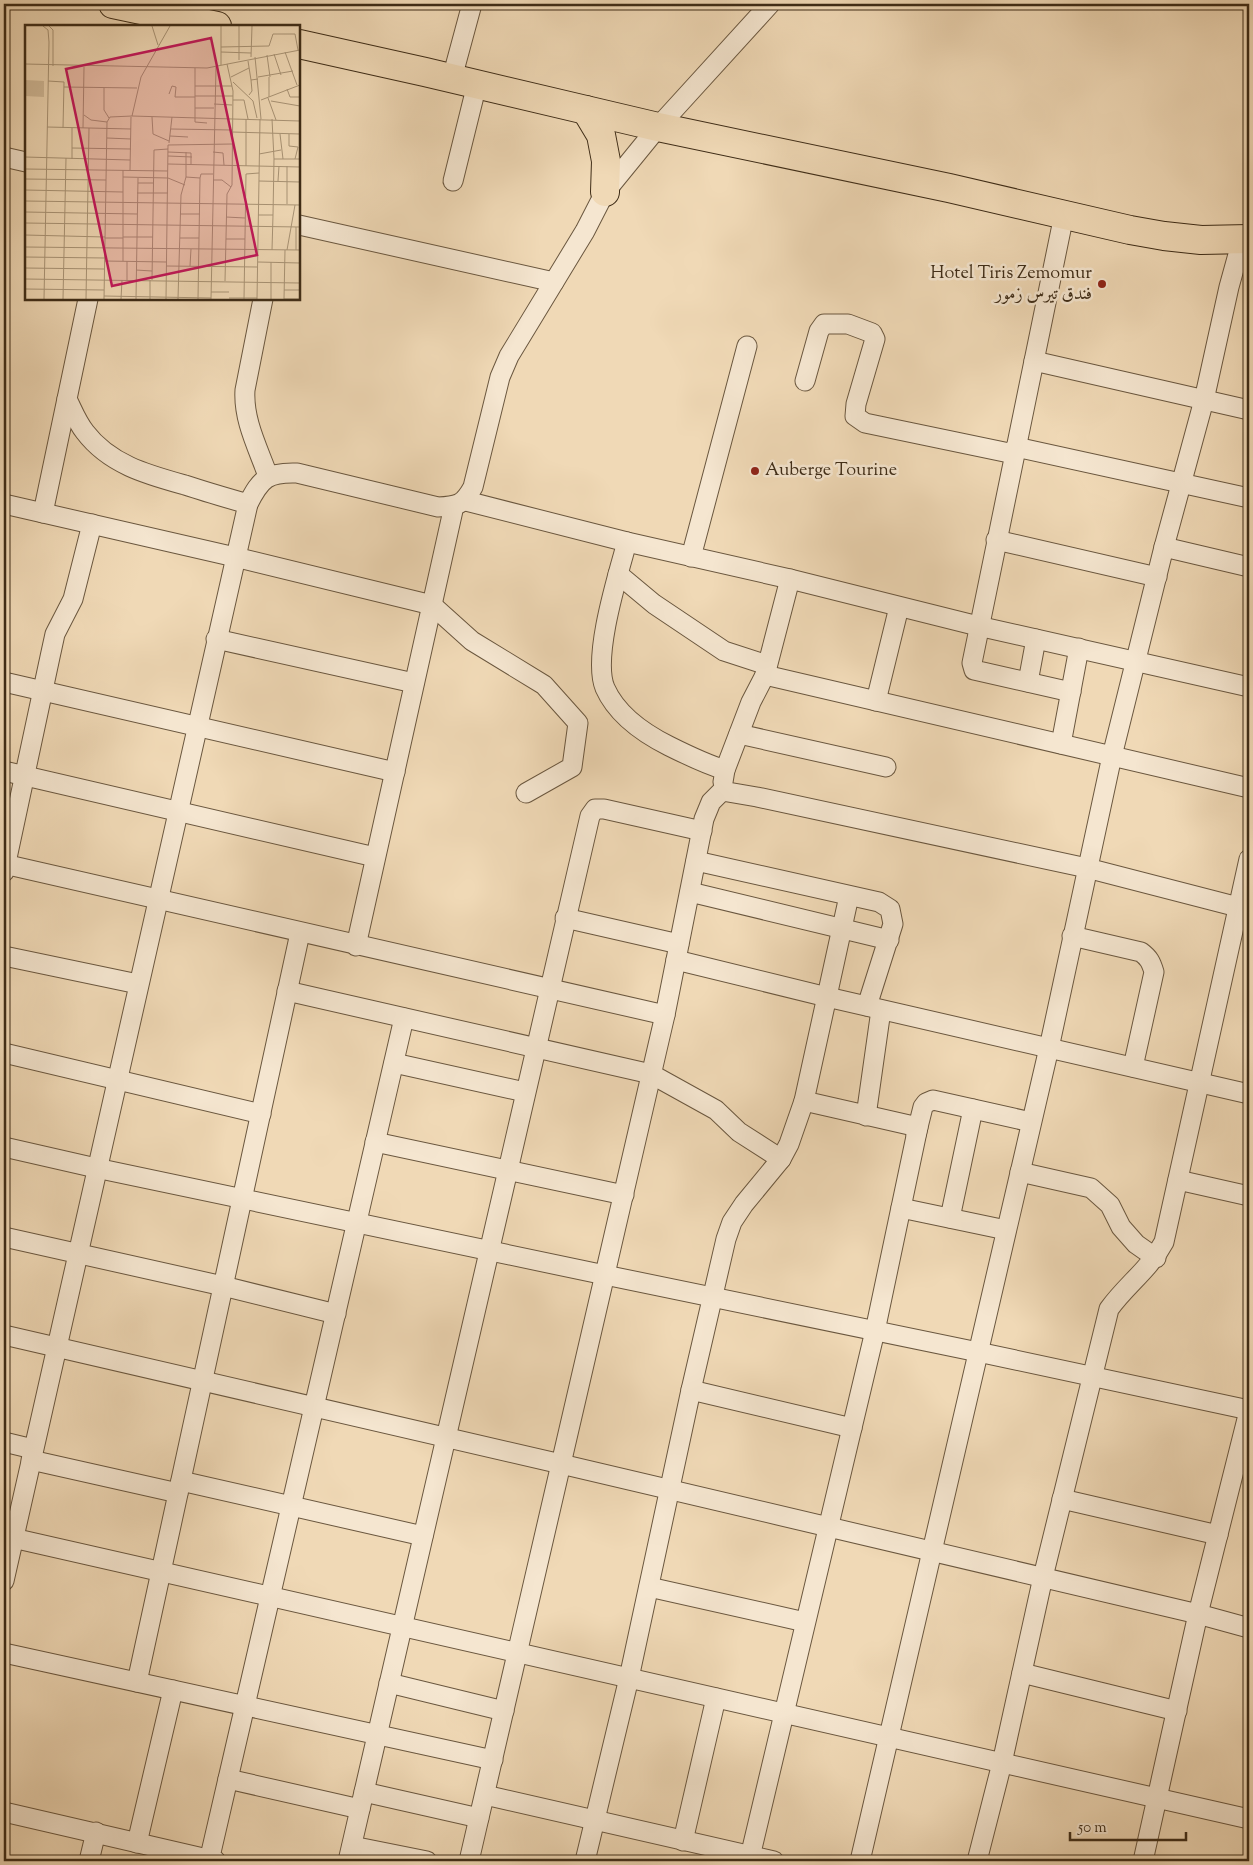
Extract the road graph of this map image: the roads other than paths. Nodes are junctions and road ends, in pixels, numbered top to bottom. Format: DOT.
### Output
graph roads {
  1 [pos="113,4"];
  2 [pos="472,4"];
  3 [pos="770,4"];
  4 [pos="151,14"];
  5 [pos="212,25"];
  6 [pos="300,44"];
  7 [pos="464,81"];
  8 [pos="586,110"];
  9 [pos="658,127"];
  10 [pos="4,157"];
  11 [pos="25,162"];
  12 [pos="453,181"];
  13 [pos="605,192"];
  14 [pos="1064,215"];
  15 [pos="300,225"];
  16 [pos="1246,240"];
  17 [pos="554,282"];
  18 [pos="88,300"];
  19 [pos="263,300"];
  20 [pos="747,346"];
  21 [pos="1034,361"];
  22 [pos="805,381"];
  23 [pos="67,399"];
  24 [pos="1204,400"];
  25 [pos="1249,410"];
  26 [pos="1015,451"];
  27 [pos="268,476"];
  28 [pos="1181,483"];
  29 [pos="1249,498"];
  30 [pos="460,503"];
  31 [pos="4,504"];
  32 [pos="248,504"];
  33 [pos="43,513"];
  34 [pos="92,524"];
  35 [pos="996,540"];
  36 [pos="627,542"];
  37 [pos="1164,547"];
  38 [pos="235,557"];
  39 [pos="691,557"];
  40 [pos="1249,567"];
  41 [pos="618,574"];
  42 [pos="1157,576"];
  43 [pos="790,580"];
  44 [pos="432,605"];
  45 [pos="899,606"];
  46 [pos="978,626"];
  47 [pos="216,639"];
  48 [pos="1036,639"];
  49 [pos="1079,648"];
  50 [pos="1136,662"];
  51 [pos="766,670"];
  52 [pos="4,682"];
  53 [pos="1028,682"];
  54 [pos="414,683"];
  55 [pos="1249,687"];
  56 [pos="43,692"];
  57 [pos="1071,692"];
  58 [pos="876,701"];
  59 [pos="196,725"];
  60 [pos="739,734"];
  61 [pos="1061,744"];
  62 [pos="1112,756"];
  63 [pos="886,767"];
  64 [pos="725,770"];
  65 [pos="4,771"];
  66 [pos="395,772"];
  67 [pos="25,776"];
  68 [pos="1249,788"];
  69 [pos="722,791"];
  70 [pos="526,793"];
  71 [pos="177,811"];
  72 [pos="702,831"];
  73 [pos="375,857"];
  74 [pos="1249,859"];
  75 [pos="696,861"];
  76 [pos="4,867"];
  77 [pos="1087,868"];
  78 [pos="690,892"];
  79 [pos="849,896"];
  80 [pos="157,899"];
  81 [pos="1238,907"];
  82 [pos="566,918"];
  83 [pos="842,928"];
  84 [pos="300,933"];
  85 [pos="1241,933"];
  86 [pos="1072,936"];
  87 [pos="889,940"];
  88 [pos="356,946"];
  89 [pos="678,952"];
  90 [pos="4,956"];
  91 [pos="138,984"];
  92 [pos="549,989"];
  93 [pos="287,992"];
  94 [pos="827,997"];
  95 [pos="874,1008"];
  96 [pos="665,1016"];
  97 [pos="404,1018"];
  98 [pos="535,1048"];
  99 [pos="1049,1048"];
  100 [pos="4,1053"];
  101 [pos="394,1063"];
  102 [pos="1133,1067"];
  103 [pos="651,1074"];
  104 [pos="116,1080"];
  105 [pos="1199,1082"];
  106 [pos="525,1092"];
  107 [pos="1249,1094"];
  108 [pos="804,1101"];
  109 [pos="973,1109"];
  110 [pos="261,1114"];
  111 [pos="866,1116"];
  112 [pos="1031,1122"];
  113 [pos="916,1135"];
  114 [pos="375,1142"];
  115 [pos="4,1147"];
  116 [pos="782,1159"];
  117 [pos="96,1168"];
  118 [pos="507,1170"];
  119 [pos="1020,1172"];
  120 [pos="1178,1180"];
  121 [pos="624,1195"];
  122 [pos="1249,1196"];
  123 [pos="242,1199"];
  124 [pos="901,1208"];
  125 [pos="950,1218"];
  126 [pos="357,1223"];
  127 [pos="1006,1230"];
  128 [pos="4,1237"];
  129 [pos="488,1251"];
  130 [pos="77,1254"];
  131 [pos="1156,1258"];
  132 [pos="605,1275"];
  133 [pos="223,1286"];
  134 [pos="713,1298"];
  135 [pos="336,1314"];
  136 [pos="876,1331"];
  137 [pos="4,1335"];
  138 [pos="56,1347"];
  139 [pos="978,1352"];
  140 [pos="1091,1378"];
  141 [pos="202,1381"];
  142 [pos="691,1390"];
  143 [pos="314,1406"];
  144 [pos="1249,1411"];
  145 [pos="852,1428"];
  146 [pos="446,1437"];
  147 [pos="4,1442"];
  148 [pos="32,1454"];
  149 [pos="561,1464"];
  150 [pos="180,1487"];
  151 [pos="670,1490"];
  152 [pos="1062,1499"];
  153 [pos="291,1506"];
  154 [pos="830,1526"];
  155 [pos="1218,1535"];
  156 [pos="423,1536"];
  157 [pos="9,1538"];
  158 [pos="932,1551"];
  159 [pos="161,1572"];
  160 [pos="1043,1577"];
  161 [pos="4,1581"];
  162 [pos="649,1587"];
  163 [pos="270,1597"];
  164 [pos="1198,1614"];
  165 [pos="805,1622"];
  166 [pos="402,1627"];
  167 [pos="1249,1628"];
  168 [pos="4,1653"];
  169 [pos="518,1653"];
  170 [pos="1022,1673"];
  171 [pos="630,1678"];
  172 [pos="138,1682"];
  173 [pos="389,1683"];
  174 [pos="173,1690"];
  175 [pos="716,1698"];
  176 [pos="245,1706"];
  177 [pos="504,1711"];
  178 [pos="1177,1711"];
  179 [pos="785,1713"];
  180 [pos="377,1735"];
  181 [pos="889,1737"];
  182 [pos="493,1760"];
  183 [pos="1002,1763"];
  184 [pos="228,1779"];
  185 [pos="485,1796"];
  186 [pos="1158,1798"];
  187 [pos="362,1801"];
  188 [pos="4,1812"];
  189 [pos="480,1818"];
  190 [pos="1249,1819"];
  191 [pos="596,1821"];
  192 [pos="96,1832"];
  193 [pos="683,1841"];
  194 [pos="137,1843"];
  195 [pos="350,1853"];
  196 [pos="750,1859"];
  197 [pos="89,1861"];
  198 [pos="212,1861"];
  199 [pos="427,1861"];
  200 [pos="469,1861"];
  201 [pos="585,1861"];
  202 [pos="774,1861"];
  203 [pos="860,1861"];
  204 [pos="977,1861"];
  205 [pos="1143,1861"];
  1 -- 4 [label="highway"];
  2 -- 7 [label="street"];
  3 -- 9 [label="street"];
  4 -- 5 [label="highway"];
  6 -- 7 [label="highway"];
  7 -- 8 [label="highway"];
  7 -- 12 [label="street"];
  8 -- 9 [label="highway"];
  8 -- 13 [label="highway"];
  9 -- 13 [label="street"];
  9 -- 14 [label="highway"];
  10 -- 11 [label="street"];
  13 -- 17 [label="street"];
  14 -- 16 [label="highway"];
  14 -- 21 [label="street"];
  15 -- 17 [label="street"];
  16 -- 24 [label="street"];
  17 -- 30 [label="street"];
  18 -- 23 [label="street"];
  19 -- 27 [label="street"];
  20 -- 39 [label="street"];
  21 -- 24 [label="street"];
  21 -- 26 [label="street"];
  22 -- 26 [label="street"];
  23 -- 32 [label="street"];
  23 -- 33 [label="street"];
  24 -- 25 [label="street"];
  24 -- 28 [label="street"];
  26 -- 28 [label="street"];
  26 -- 35 [label="street"];
  27 -- 30 [label="street"];
  27 -- 32 [label="street"];
  28 -- 29 [label="street"];
  28 -- 37 [label="street"];
  30 -- 36 [label="street"];
  30 -- 44 [label="street"];
  31 -- 33 [label="street"];
  32 -- 38 [label="street"];
  33 -- 34 [label="street"];
  34 -- 38 [label="street"];
  34 -- 56 [label="street"];
  35 -- 42 [label="street"];
  35 -- 46 [label="street"];
  36 -- 39 [label="street"];
  36 -- 41 [label="street"];
  37 -- 40 [label="street"];
  37 -- 42 [label="street"];
  38 -- 44 [label="street"];
  38 -- 47 [label="street"];
  39 -- 43 [label="street"];
  41 -- 51 [label="street"];
  41 -- 64 [label="street"];
  42 -- 50 [label="street"];
  43 -- 45 [label="street"];
  43 -- 51 [label="street"];
  44 -- 54 [label="street"];
  44 -- 70 [label="street"];
  45 -- 46 [label="street"];
  45 -- 58 [label="street"];
  46 -- 48 [label="street"];
  46 -- 53 [label="street"];
  47 -- 54 [label="street"];
  47 -- 59 [label="street"];
  48 -- 49 [label="street"];
  48 -- 53 [label="street"];
  49 -- 50 [label="street"];
  49 -- 57 [label="street"];
  50 -- 55 [label="street"];
  50 -- 62 [label="street"];
  51 -- 58 [label="street"];
  51 -- 60 [label="street"];
  52 -- 56 [label="street"];
  53 -- 57 [label="street"];
  54 -- 66 [label="street"];
  56 -- 59 [label="street"];
  56 -- 67 [label="street"];
  57 -- 61 [label="street"];
  58 -- 61 [label="street"];
  59 -- 66 [label="street"];
  59 -- 71 [label="street"];
  60 -- 63 [label="street"];
  60 -- 64 [label="street"];
  61 -- 62 [label="street"];
  62 -- 68 [label="street"];
  62 -- 77 [label="street"];
  64 -- 69 [label="street"];
  65 -- 67 [label="street"];
  66 -- 73 [label="street"];
  67 -- 71 [label="street"];
  67 -- 76 [label="street"];
  69 -- 72 [label="street"];
  69 -- 77 [label="street"];
  71 -- 73 [label="street"];
  71 -- 80 [label="street"];
  72 -- 75 [label="street"];
  72 -- 82 [label="street"];
  73 -- 88 [label="street"];
  74 -- 81 [label="street"];
  75 -- 78 [label="street"];
  75 -- 79 [label="street"];
  76 -- 80 [label="street"];
  77 -- 81 [label="street"];
  77 -- 86 [label="street"];
  78 -- 83 [label="street"];
  78 -- 89 [label="street"];
  79 -- 83 [label="street"];
  79 -- 87 [label="street"];
  80 -- 84 [label="street"];
  80 -- 91 [label="street"];
  81 -- 85 [label="street"];
  82 -- 89 [label="street"];
  82 -- 92 [label="street"];
  83 -- 87 [label="street"];
  83 -- 94 [label="street"];
  84 -- 88 [label="street"];
  84 -- 93 [label="street"];
  85 -- 105 [label="street"];
  86 -- 99 [label="street"];
  86 -- 102 [label="street"];
  87 -- 95 [label="street"];
  88 -- 92 [label="street"];
  89 -- 94 [label="street"];
  89 -- 96 [label="street"];
  90 -- 91 [label="street"];
  91 -- 104 [label="street"];
  92 -- 96 [label="street"];
  92 -- 98 [label="street"];
  93 -- 97 [label="street"];
  93 -- 110 [label="street"];
  94 -- 95 [label="street"];
  94 -- 108 [label="street"];
  95 -- 99 [label="street"];
  95 -- 111 [label="street"];
  96 -- 103 [label="street"];
  97 -- 98 [label="street"];
  97 -- 101 [label="street"];
  98 -- 103 [label="street"];
  98 -- 106 [label="street"];
  99 -- 102 [label="street"];
  99 -- 112 [label="street"];
  100 -- 104 [label="street"];
  101 -- 106 [label="street"];
  101 -- 114 [label="street"];
  102 -- 105 [label="street"];
  103 -- 116 [label="street"];
  103 -- 121 [label="street"];
  104 -- 110 [label="street"];
  104 -- 117 [label="street"];
  105 -- 107 [label="street"];
  105 -- 120 [label="street"];
  106 -- 118 [label="street"];
  108 -- 111 [label="street"];
  108 -- 116 [label="street"];
  109 -- 112 [label="street"];
  109 -- 113 [label="street"];
  109 -- 125 [label="street"];
  110 -- 123 [label="street"];
  111 -- 113 [label="street"];
  112 -- 119 [label="street"];
  113 -- 124 [label="street"];
  114 -- 118 [label="street"];
  114 -- 126 [label="street"];
  115 -- 117 [label="street"];
  116 -- 134 [label="street"];
  117 -- 123 [label="street"];
  117 -- 130 [label="street"];
  118 -- 121 [label="street"];
  118 -- 129 [label="street"];
  119 -- 127 [label="street"];
  119 -- 131 [label="street"];
  120 -- 122 [label="street"];
  120 -- 131 [label="street"];
  121 -- 132 [label="street"];
  123 -- 126 [label="street"];
  123 -- 133 [label="street"];
  124 -- 125 [label="street"];
  124 -- 136 [label="street"];
  125 -- 127 [label="street"];
  126 -- 129 [label="street"];
  126 -- 135 [label="street"];
  127 -- 139 [label="street"];
  128 -- 130 [label="street"];
  129 -- 132 [label="street"];
  129 -- 146 [label="street"];
  130 -- 133 [label="street"];
  130 -- 138 [label="street"];
  131 -- 140 [label="street"];
  132 -- 134 [label="street"];
  132 -- 149 [label="street"];
  133 -- 135 [label="street"];
  133 -- 141 [label="street"];
  134 -- 136 [label="street"];
  134 -- 142 [label="street"];
  135 -- 143 [label="street"];
  136 -- 139 [label="street"];
  136 -- 145 [label="street"];
  137 -- 138 [label="street"];
  138 -- 141 [label="street"];
  138 -- 148 [label="street"];
  139 -- 140 [label="street"];
  139 -- 158 [label="street"];
  140 -- 144 [label="street"];
  140 -- 152 [label="street"];
  141 -- 143 [label="street"];
  141 -- 150 [label="street"];
  142 -- 145 [label="street"];
  142 -- 151 [label="street"];
  143 -- 146 [label="street"];
  143 -- 153 [label="street"];
  144 -- 155 [label="street"];
  145 -- 154 [label="street"];
  146 -- 149 [label="street"];
  146 -- 156 [label="street"];
  147 -- 148 [label="street"];
  148 -- 150 [label="street"];
  148 -- 157 [label="street"];
  149 -- 151 [label="street"];
  149 -- 169 [label="street"];
  150 -- 153 [label="street"];
  150 -- 159 [label="street"];
  151 -- 154 [label="street"];
  151 -- 162 [label="street"];
  152 -- 155 [label="street"];
  152 -- 160 [label="street"];
  153 -- 156 [label="street"];
  153 -- 163 [label="street"];
  154 -- 158 [label="street"];
  154 -- 165 [label="street"];
  155 -- 164 [label="street"];
  156 -- 166 [label="street"];
  157 -- 159 [label="street"];
  157 -- 161 [label="street"];
  158 -- 160 [label="street"];
  158 -- 181 [label="street"];
  159 -- 163 [label="street"];
  159 -- 172 [label="street"];
  160 -- 164 [label="street"];
  160 -- 170 [label="street"];
  162 -- 165 [label="street"];
  162 -- 171 [label="street"];
  163 -- 166 [label="street"];
  163 -- 176 [label="street"];
  164 -- 167 [label="street"];
  164 -- 178 [label="street"];
  165 -- 179 [label="street"];
  166 -- 169 [label="street"];
  166 -- 173 [label="street"];
  168 -- 172 [label="street"];
  169 -- 171 [label="street"];
  169 -- 177 [label="street"];
  170 -- 178 [label="street"];
  170 -- 183 [label="street"];
  171 -- 175 [label="street"];
  171 -- 191 [label="street"];
  172 -- 174 [label="street"];
  173 -- 177 [label="street"];
  173 -- 180 [label="street"];
  174 -- 176 [label="street"];
  174 -- 194 [label="street"];
  175 -- 179 [label="street"];
  175 -- 193 [label="street"];
  176 -- 180 [label="street"];
  176 -- 184 [label="street"];
  177 -- 182 [label="street"];
  178 -- 186 [label="street"];
  179 -- 181 [label="street"];
  179 -- 196 [label="street"];
  180 -- 182 [label="street"];
  180 -- 187 [label="street"];
  181 -- 183 [label="street"];
  181 -- 203 [label="street"];
  182 -- 185 [label="street"];
  183 -- 186 [label="street"];
  183 -- 204 [label="street"];
  184 -- 187 [label="street"];
  184 -- 198 [label="street"];
  185 -- 189 [label="street"];
  185 -- 191 [label="street"];
  186 -- 190 [label="street"];
  186 -- 205 [label="street"];
  187 -- 189 [label="street"];
  187 -- 195 [label="street"];
  188 -- 192 [label="street"];
  189 -- 200 [label="street"];
  191 -- 193 [label="street"];
  191 -- 201 [label="street"];
  192 -- 194 [label="street"];
  192 -- 197 [label="street"];
  193 -- 196 [label="street"];
  194 -- 198 [label="street"];
  195 -- 199 [label="street"];
  196 -- 202 [label="street"];
}
